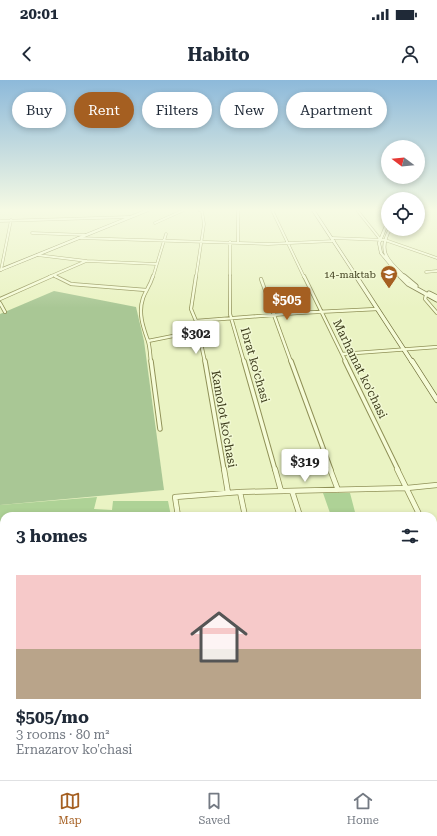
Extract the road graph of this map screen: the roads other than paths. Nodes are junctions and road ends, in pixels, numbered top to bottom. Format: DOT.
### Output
graph roads {
  1 [pos="201,242"];
  2 [pos="230,242"];
  3 [pos="6,243"];
  4 [pos="67,243"];
  5 [pos="163,243"];
  6 [pos="255,243"];
  7 [pos="300,243"];
  8 [pos="335,243"];
  9 [pos="379,243"];
  10 [pos="384,243"];
  11 [pos="393,243"];
  12 [pos="288,244"];
  13 [pos="37,255"];
  14 [pos="437,258"];
  15 [pos="87,261"];
  16 [pos="157,264"];
  17 [pos="0,270"];
  18 [pos="437,271"];
  19 [pos="426,272"];
  20 [pos="55,276"];
  21 [pos="262,279"];
  22 [pos="146,290"];
  23 [pos="437,292"];
  24 [pos="426,295"];
  25 [pos="433,295"];
  26 [pos="437,297"];
  27 [pos="0,299"];
  28 [pos="437,300"];
  29 [pos="0,303"];
  30 [pos="377,308"];
  31 [pos="3,311"];
  32 [pos="320,312"];
  33 [pos="437,313"];
  34 [pos="275,315"];
  35 [pos="233,318"];
  36 [pos="196,321"];
  37 [pos="198,331"];
  38 [pos="148,341"];
  39 [pos="437,347"];
  40 [pos="405,350"];
  41 [pos="342,354"];
  42 [pos="437,400"];
  43 [pos="160,430"];
  44 [pos="437,485"];
  45 [pos="407,488"];
  46 [pos="338,490"];
  47 [pos="281,491"];
  48 [pos="292,491"];
  49 [pos="240,492"];
  50 [pos="228,493"];
  51 [pos="177,512"];
  52 [pos="244,512"];
  53 [pos="299,512"];
  54 [pos="418,512"];
  1 -- 36 [label="street, Kamolot ko'chasi"];
  2 -- 35 [label="street, Ibrat ko'chasi"];
  3 -- 17 [label="street"];
  4 -- 13 [label="street"];
  5 -- 16 [label="street"];
  6 -- 12 [label="street"];
  7 -- 12 [label="street"];
  8 -- 30 [label="street"];
  9 -- 24 [label="street"];
  10 -- 25 [label="street"];
  11 -- 14 [label="street"];
  12 -- 32 [label="street, Marhamat ko'chasi"];
  13 -- 15 [label="street"];
  13 -- 17 [label="street"];
  15 -- 16 [label="street"];
  15 -- 20 [label="street"];
  16 -- 22 [label="street"];
  18 -- 19 [label="street"];
  20 -- 22 [label="street"];
  20 -- 27 [label="street"];
  21 -- 34 [label="street"];
  22 -- 38 [label="street"];
  23 -- 25 [label="street"];
  24 -- 28 [label="street"];
  24 -- 33 [label="street"];
  25 -- 26 [label="street"];
  29 -- 31 [label="street"];
  30 -- 32 [label="street"];
  30 -- 40 [label="street"];
  32 -- 34 [label="street"];
  32 -- 41 [label="street, Marhamat ko'chasi"];
  34 -- 35 [label="street"];
  34 -- 46 [label="street"];
  35 -- 36 [label="street"];
  35 -- 47 [label="street, Ibrat ko'chasi"];
  36 -- 37 [label="street, Kamolot ko'chasi"];
  37 -- 38 [label="street"];
  37 -- 50 [label="street, Kamolot ko'chasi"];
  38 -- 43 [label="street"];
  39 -- 40 [label="street"];
  40 -- 41 [label="street"];
  40 -- 42 [label="street"];
  41 -- 45 [label="street, Marhamat ko'chasi"];
  44 -- 45 [label="street"];
  45 -- 46 [label="street"];
  45 -- 54 [label="street, Marhamat ko'chasi"];
  46 -- 48 [label="street"];
  47 -- 48 [label="street"];
  47 -- 49 [label="street"];
  48 -- 53 [label="street"];
  49 -- 50 [label="street"];
  49 -- 52 [label="street"];
  50 -- 51 [label="street"];
}
